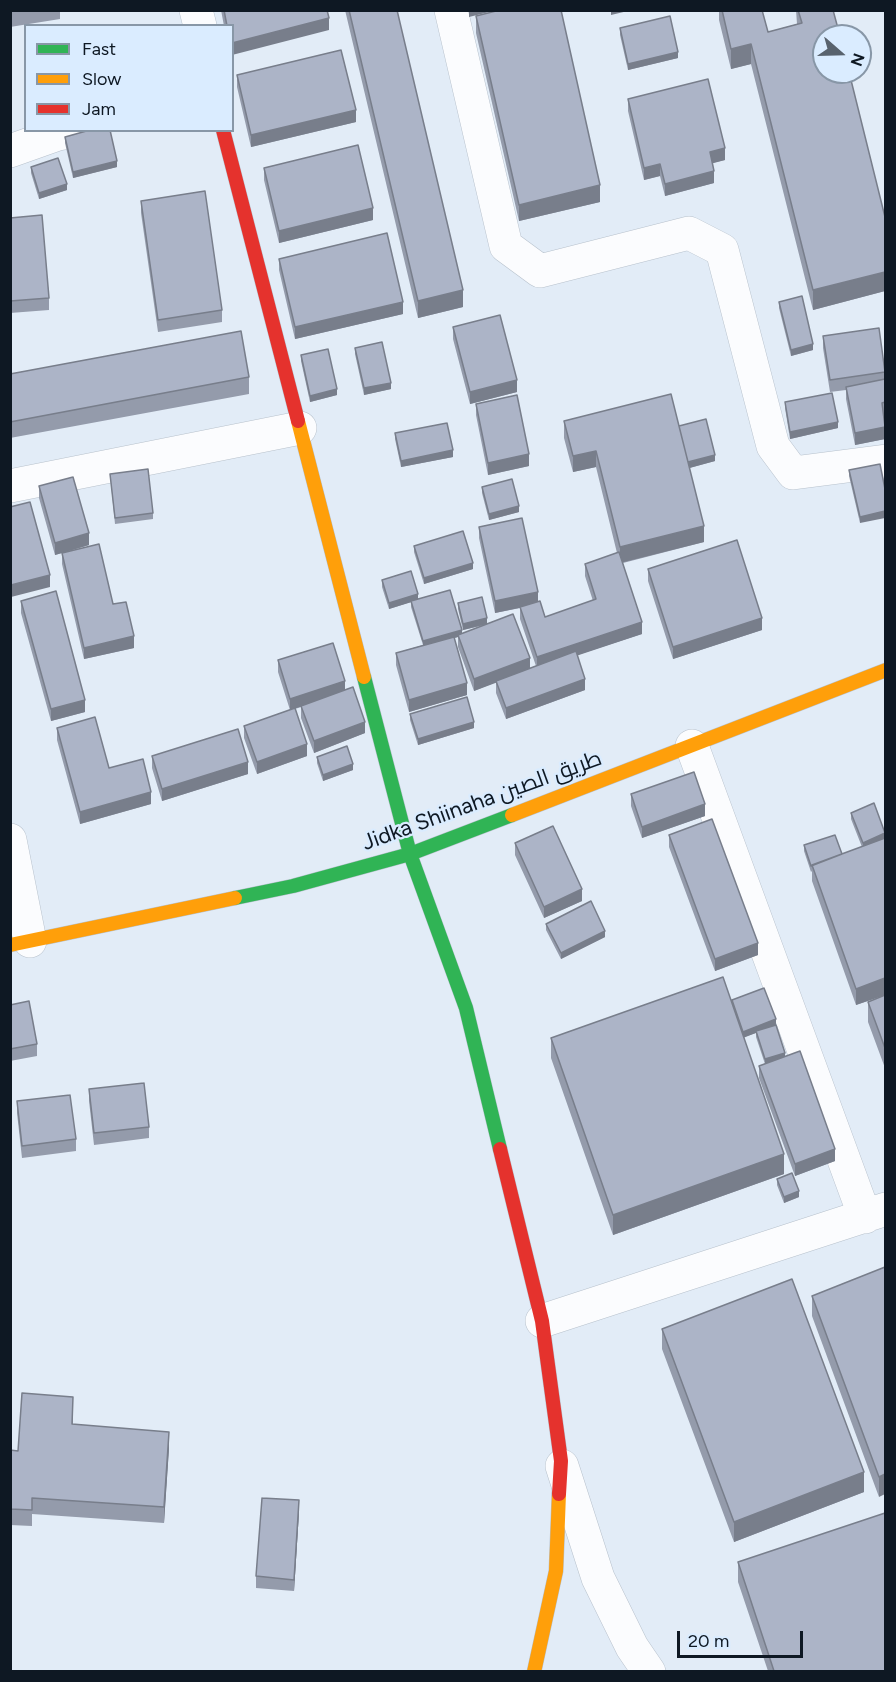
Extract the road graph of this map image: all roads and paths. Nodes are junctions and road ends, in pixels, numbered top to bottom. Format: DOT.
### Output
graph roads {
  1 [pos="451,10"];
  2 [pos="70,132"];
  3 [pos="225,132"];
  4 [pos="10,151"];
  5 [pos="300,428"];
  6 [pos="885,461"];
  7 [pos="10,486"];
  8 [pos="885,670"];
  9 [pos="692,746"];
  10 [pos="10,840"];
  11 [pos="410,854"];
  12 [pos="20,943"];
  13 [pos="875,1213"];
  14 [pos="542,1321"];
  15 [pos="561,1461"];
  16 [pos="534,1671"];
  17 [pos="649,1671"];
  1 -- 6 [label="street"];
  2 -- 4 [label="street"];
  3 -- 5 [label="street"];
  5 -- 7 [label="street"];
  5 -- 11 [label="street"];
  8 -- 9 [label="street, Jidka Shiinaha طريق الصين"];
  9 -- 11 [label="street, Jidka Shiinaha طريق الصين"];
  9 -- 13 [label="street"];
  10 -- 12 [label="street"];
  11 -- 12 [label="street, Jidka Shiinaha طريق الصين"];
  11 -- 14 [label="street"];
  13 -- 14 [label="street"];
  14 -- 15 [label="street"];
  15 -- 16 [label="street"];
  15 -- 17 [label="street"];
}
